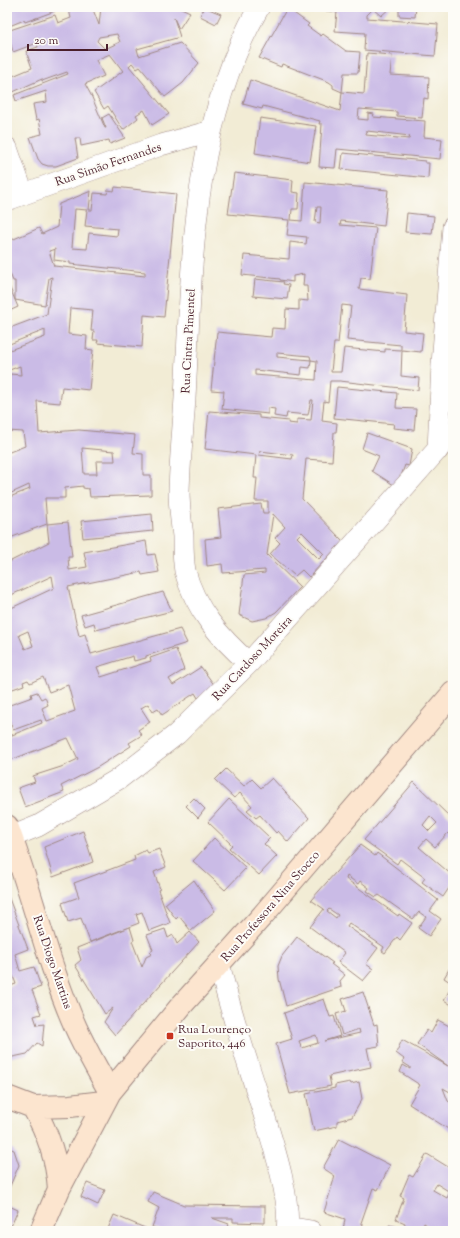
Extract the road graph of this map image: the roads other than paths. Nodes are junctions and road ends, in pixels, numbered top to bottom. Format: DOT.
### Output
graph roads {
  1 [pos="259,7"];
  2 [pos="211,131"];
  3 [pos="7,148"];
  4 [pos="15,197"];
  5 [pos="453,226"];
  6 [pos="453,432"];
  7 [pos="438,450"];
  8 [pos="249,663"];
  9 [pos="453,694"];
  10 [pos="9,831"];
  11 [pos="219,963"];
  12 [pos="7,1097"];
  13 [pos="107,1097"];
  14 [pos="33,1107"];
  15 [pos="59,1189"];
  16 [pos="287,1229"];
  17 [pos="41,1231"];
  18 [pos="311,1231"];
  1 -- 2 [label="street, Rua Cintra Pimentel"];
  2 -- 4 [label="street, Rua Simão Fernandes"];
  2 -- 8 [label="street, Rua Cintra Pimentel"];
  3 -- 4 [label="street"];
  5 -- 7 [label="street"];
  6 -- 7 [label="street, Rua Cardoso Moreira"];
  7 -- 8 [label="street, Rua Cardoso Moreira"];
  8 -- 10 [label="street, Rua Cardoso Moreira"];
  9 -- 11 [label="street, Rua Professora Nina Stocco"];
  10 -- 13 [label="street, Rua Diogo Martins"];
  11 -- 13 [label="street"];
  11 -- 16 [label="street, Rua Professora Nina Stocco"];
  12 -- 14 [label="street"];
  13 -- 14 [label="street"];
  13 -- 15 [label="street"];
  14 -- 15 [label="street"];
  15 -- 17 [label="street"];
  16 -- 18 [label="street"];
}
